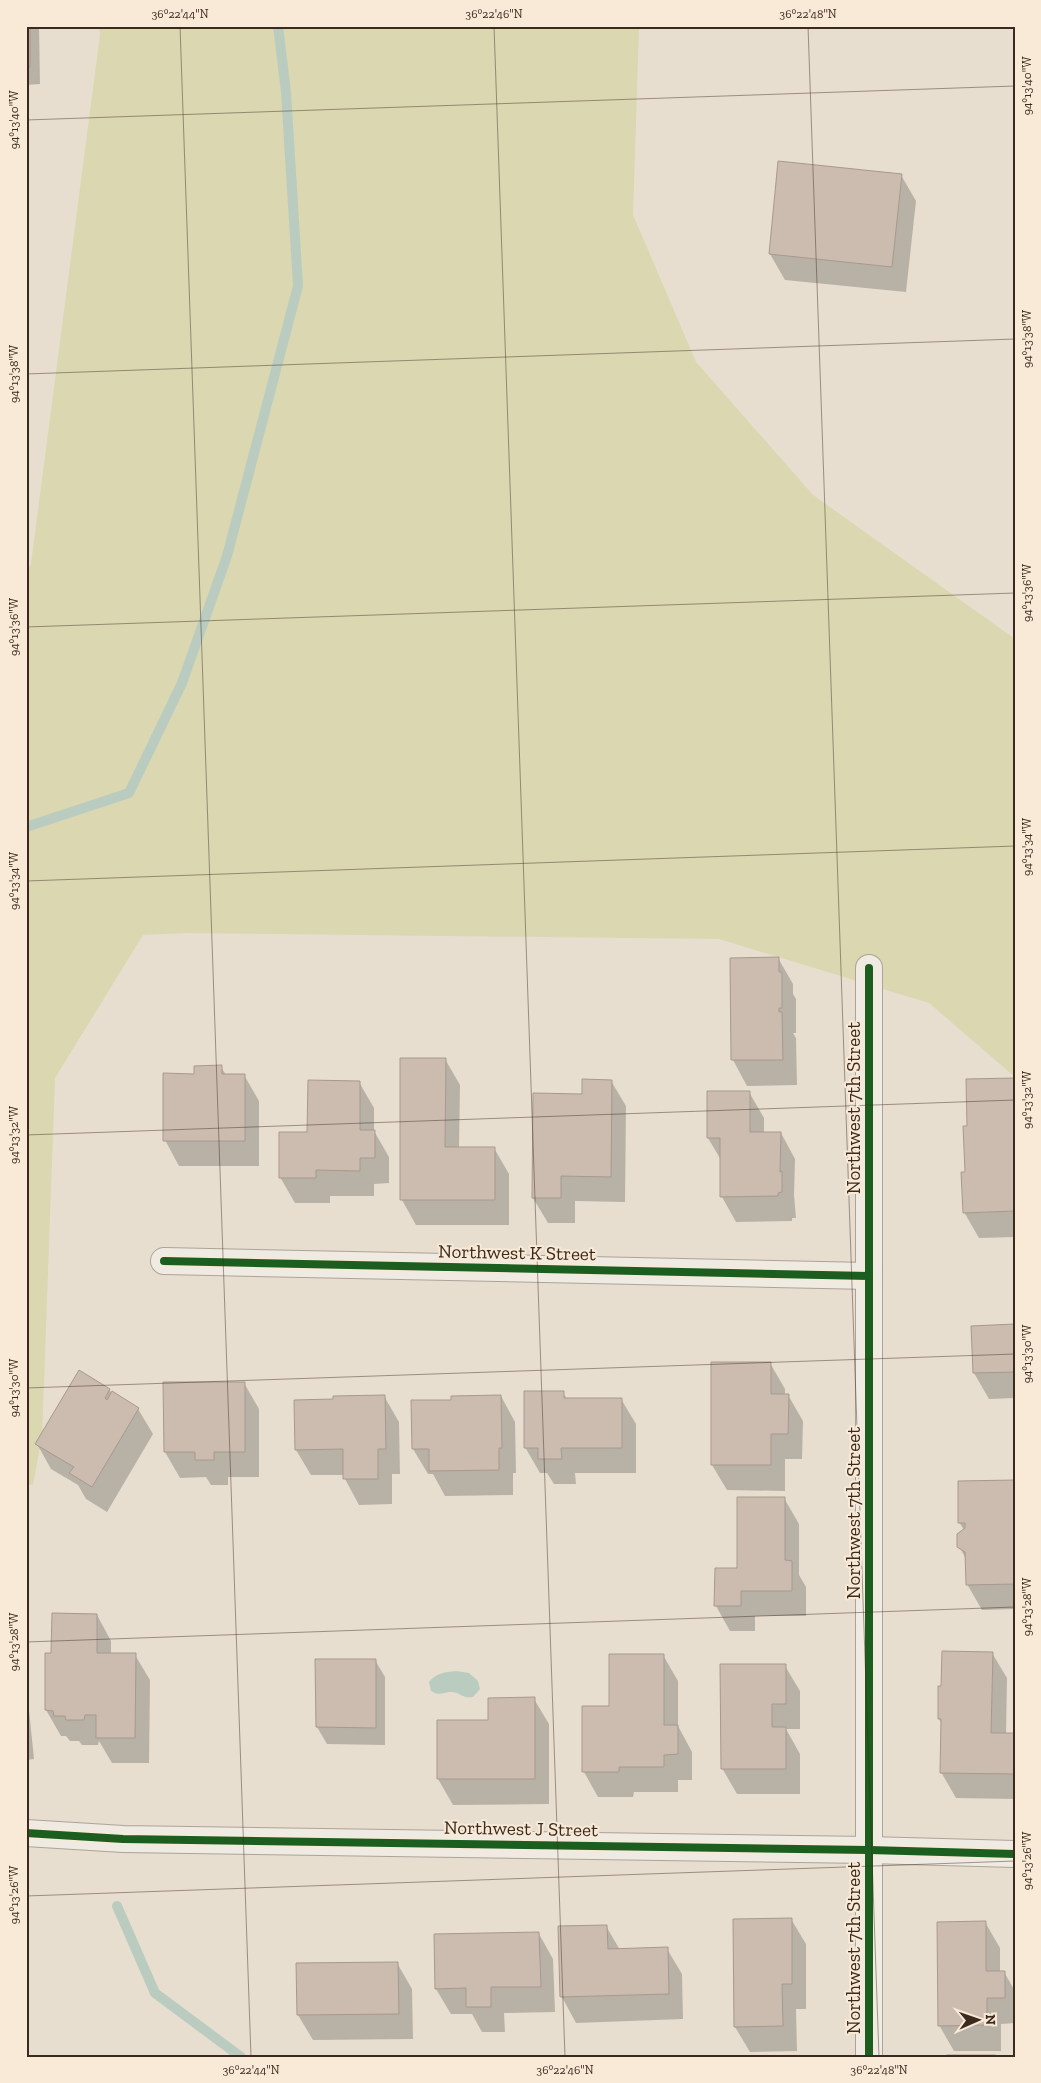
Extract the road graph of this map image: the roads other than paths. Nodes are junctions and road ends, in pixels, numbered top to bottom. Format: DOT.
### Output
graph roads {
  1 [pos="869,968"];
  2 [pos="164,1261"];
  3 [pos="869,1276"];
  4 [pos="26,1832"];
  5 [pos="869,1850"];
  6 [pos="1015,1854"];
  7 [pos="869,2057"];
  1 -- 3 [label="street, Northwest 7th Street"];
  2 -- 3 [label="street, Northwest K Street"];
  3 -- 5 [label="street, Northwest 7th Street"];
  4 -- 5 [label="street, Northwest J Street"];
  5 -- 6 [label="street, Northwest J Street"];
  5 -- 7 [label="street, Northwest 7th Street"];
}
